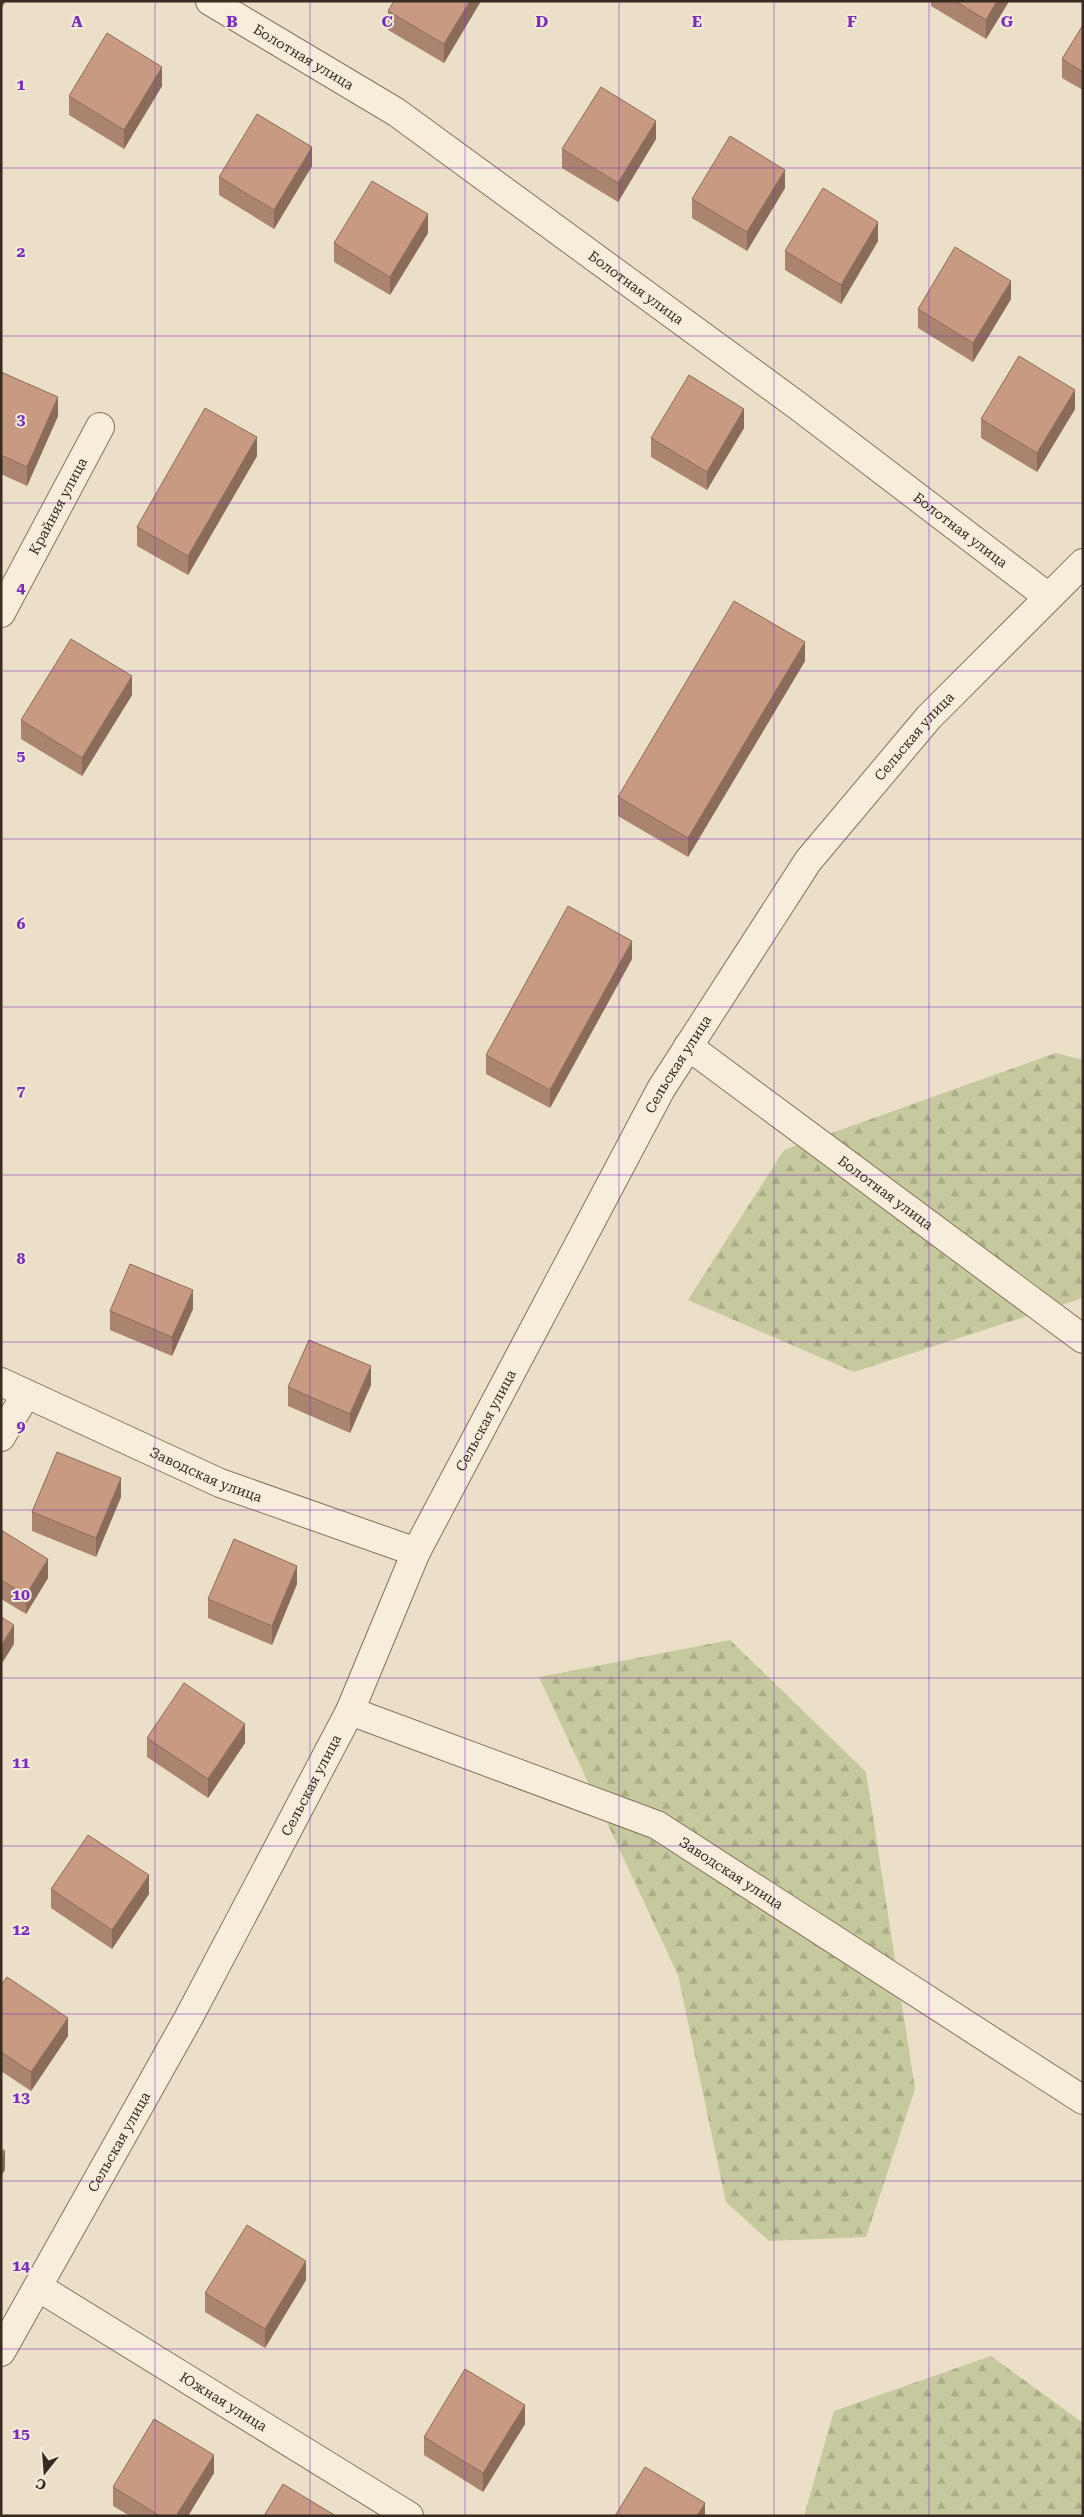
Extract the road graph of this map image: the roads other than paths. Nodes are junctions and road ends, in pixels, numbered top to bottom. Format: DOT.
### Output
graph roads {
  1 [pos="210,1"];
  2 [pos="100,427"];
  3 [pos="1083,563"];
  4 [pos="1047,596"];
  5 [pos="1,613"];
  6 [pos="688,1046"];
  7 [pos="1083,1339"];
  8 [pos="1,1382"];
  9 [pos="26,1394"];
  10 [pos="1,1437"];
  11 [pos="416,1552"];
  12 [pos="350,1710"];
  13 [pos="1083,2100"];
  14 [pos="38,2287"];
  15 [pos="1,2352"];
  16 [pos="409,2516"];
  1 -- 4 [label="street, Болотная улица"];
  2 -- 5 [label="street, Крайняя улица"];
  3 -- 4 [label="street, Сельская улица"];
  4 -- 6 [label="street, Сельская улица"];
  6 -- 7 [label="street, Болотная улица"];
  6 -- 11 [label="street, Сельская улица"];
  8 -- 9 [label="street, Заводская улица"];
  9 -- 10 [label="street"];
  9 -- 11 [label="street, Заводская улица"];
  11 -- 12 [label="street, Сельская улица"];
  12 -- 13 [label="street, Заводская улица"];
  12 -- 14 [label="street, Сельская улица"];
  14 -- 15 [label="street, Сельская улица"];
  14 -- 16 [label="street, Южная улица"];
}
